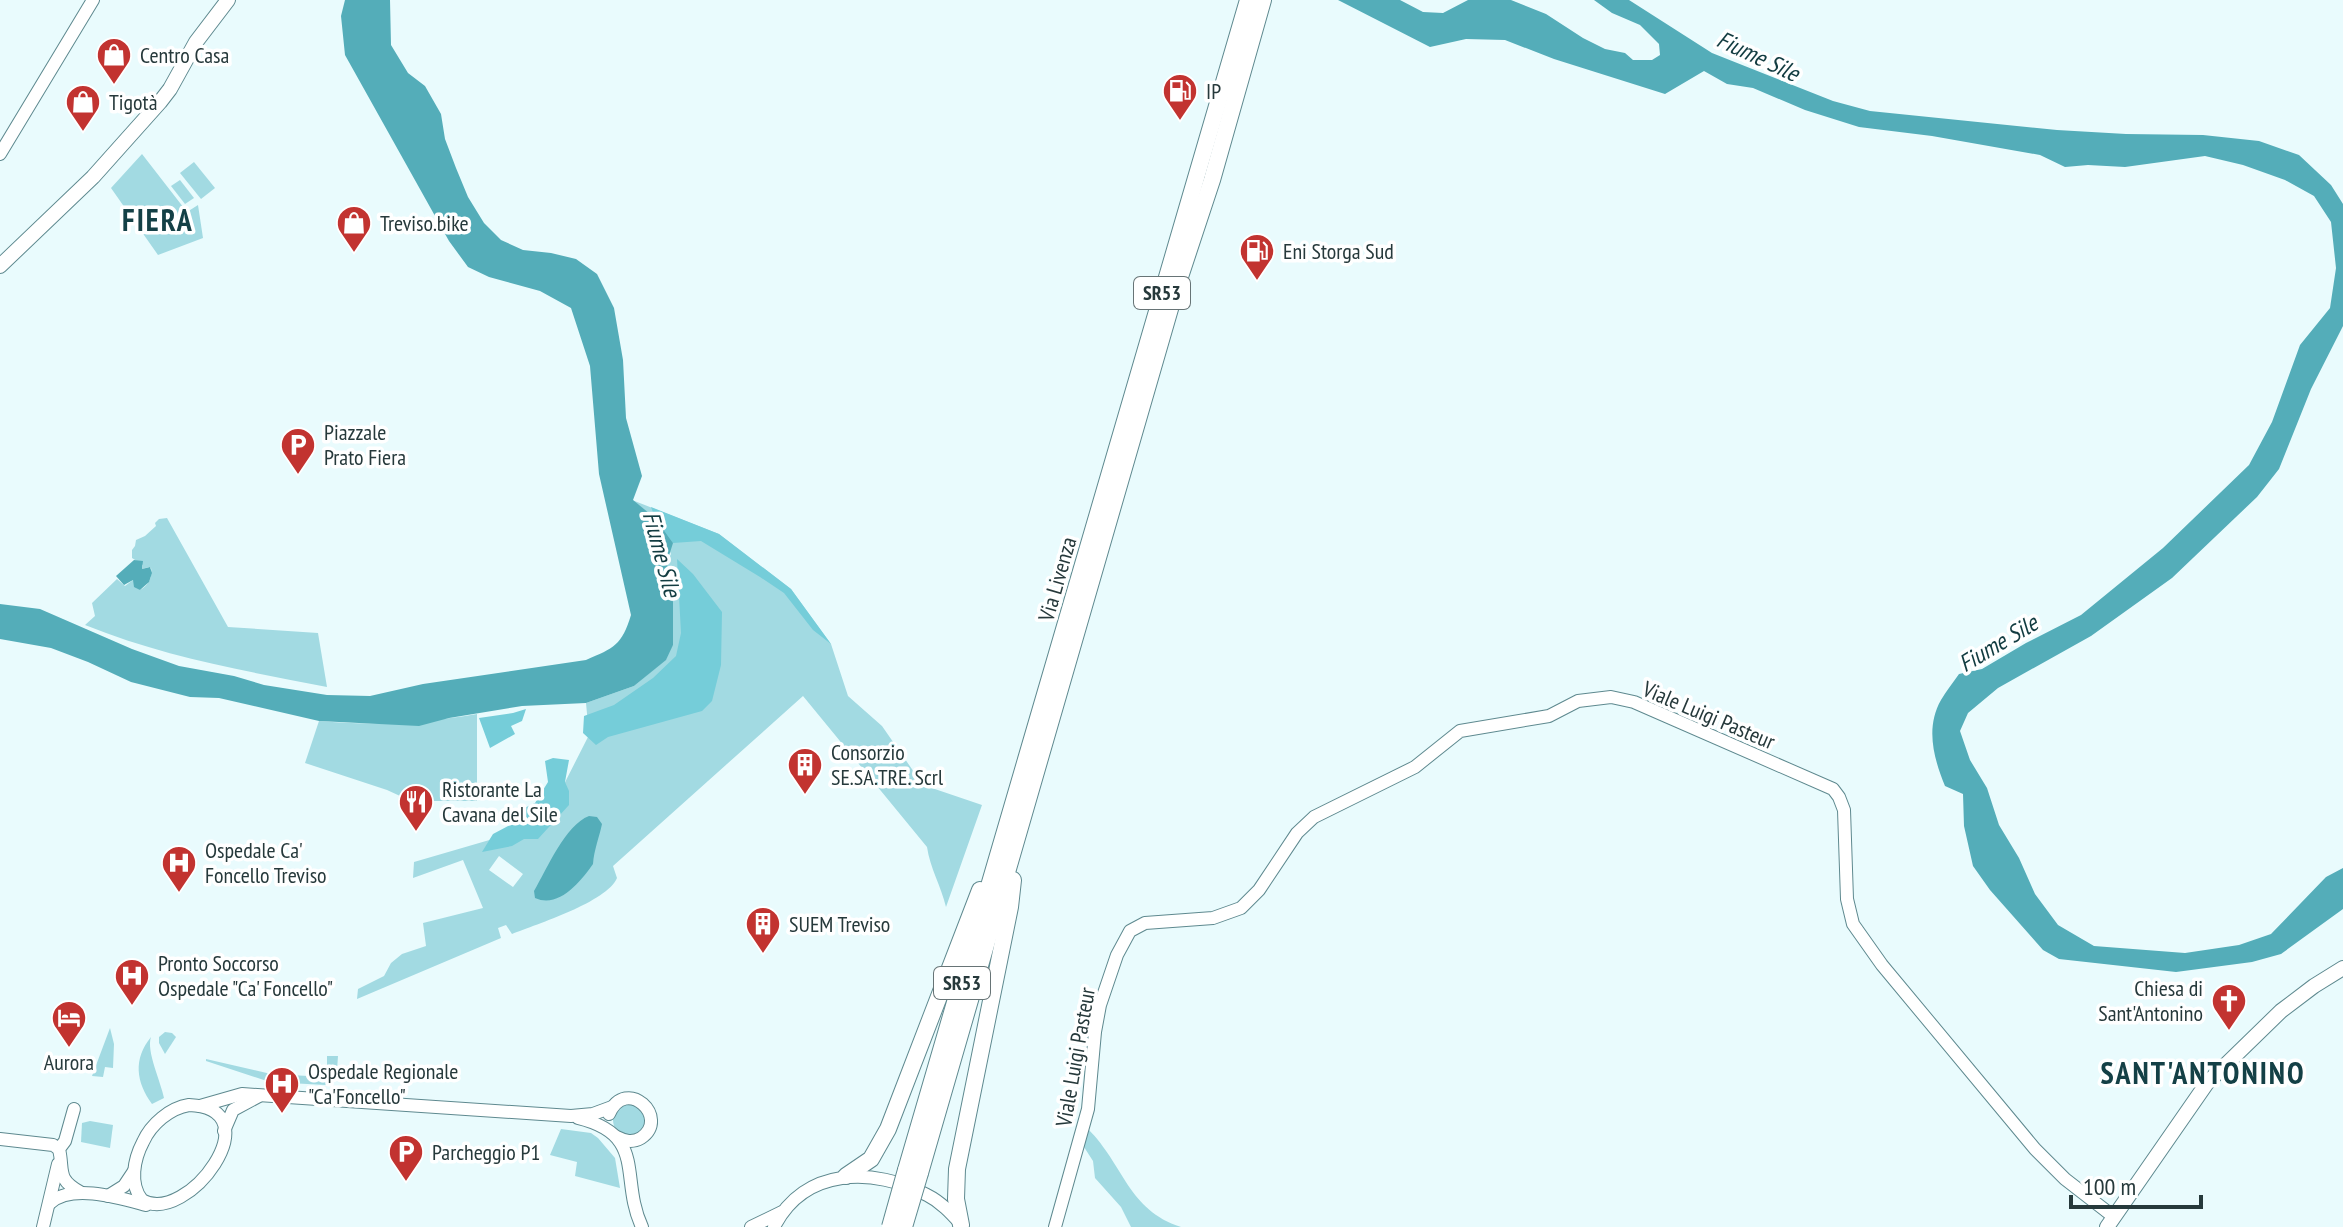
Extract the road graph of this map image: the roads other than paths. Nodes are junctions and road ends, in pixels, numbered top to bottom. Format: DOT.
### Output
graph roads {
  1 [pos="93,0"];
  2 [pos="228,0"];
  3 [pos="1248,0"];
  4 [pos="1263,0"];
  5 [pos="0,154"];
  6 [pos="0,266"];
  7 [pos="1012,832"];
  8 [pos="2343,968"];
  9 [pos="260,1096"];
  10 [pos="200,1106"];
  11 [pos="612,1107"];
  12 [pos="74,1109"];
  13 [pos="571,1116"];
  14 [pos="224,1131"];
  15 [pos="614,1135"];
  16 [pos="0,1139"];
  17 [pos="639,1139"];
  18 [pos="59,1155"];
  19 [pos="630,1167"];
  20 [pos="134,1171"];
  21 [pos="913,1172"];
  22 [pos="846,1176"];
  23 [pos="82,1193"];
  24 [pos="54,1196"];
  25 [pos="108,1196"];
  26 [pos="146,1205"];
  27 [pos="782,1212"];
  28 [pos="2111,1222"];
  29 [pos="642,1223"];
  30 [pos="962,1226"];
  31 [pos="43,1227"];
  32 [pos="751,1227"];
  33 [pos="774,1227"];
  34 [pos="890,1227"];
  35 [pos="904,1227"];
  36 [pos="1055,1227"];
  1 -- 5 [label="street"];
  2 -- 6 [label="main road"];
  3 -- 7 [label="highway, Via Livenza / SR53"];
  4 -- 7 [label="highway, Via Livenza / SR53"];
  7 -- 21 [label="highway, Via Livenza / SR53"];
  7 -- 22 [label="highway"];
  7 -- 30 [label="highway"];
  8 -- 28 [label="main road"];
  9 -- 10 [label="street"];
  9 -- 13 [label="street"];
  9 -- 14 [label="street"];
  10 -- 14 [label="street"];
  10 -- 20 [label="street"];
  11 -- 13 [label="street"];
  11 -- 15 [label="street"];
  11 -- 17 [label="street"];
  12 -- 18 [label="street"];
  13 -- 15 [label="street"];
  14 -- 26 [label="street"];
  15 -- 17 [label="street"];
  15 -- 19 [label="street"];
  16 -- 18 [label="street"];
  17 -- 19 [label="street"];
  18 -- 23 [label="street"];
  18 -- 24 [label="street"];
  19 -- 29 [label="street"];
  20 -- 25 [label="street"];
  20 -- 26 [label="street"];
  21 -- 34 [label="highway, SR53, bridge"];
  21 -- 35 [label="highway, SR53, bridge"];
  22 -- 27 [label="street"];
  22 -- 30 [label="street"];
  23 -- 24 [label="street"];
  23 -- 25 [label="street"];
  24 -- 31 [label="street"];
  25 -- 26 [label="street"];
  27 -- 32 [label="street"];
  27 -- 33 [label="street"];
  28 -- 36 [label="street, Viale Luigi Pasteur"];
}
